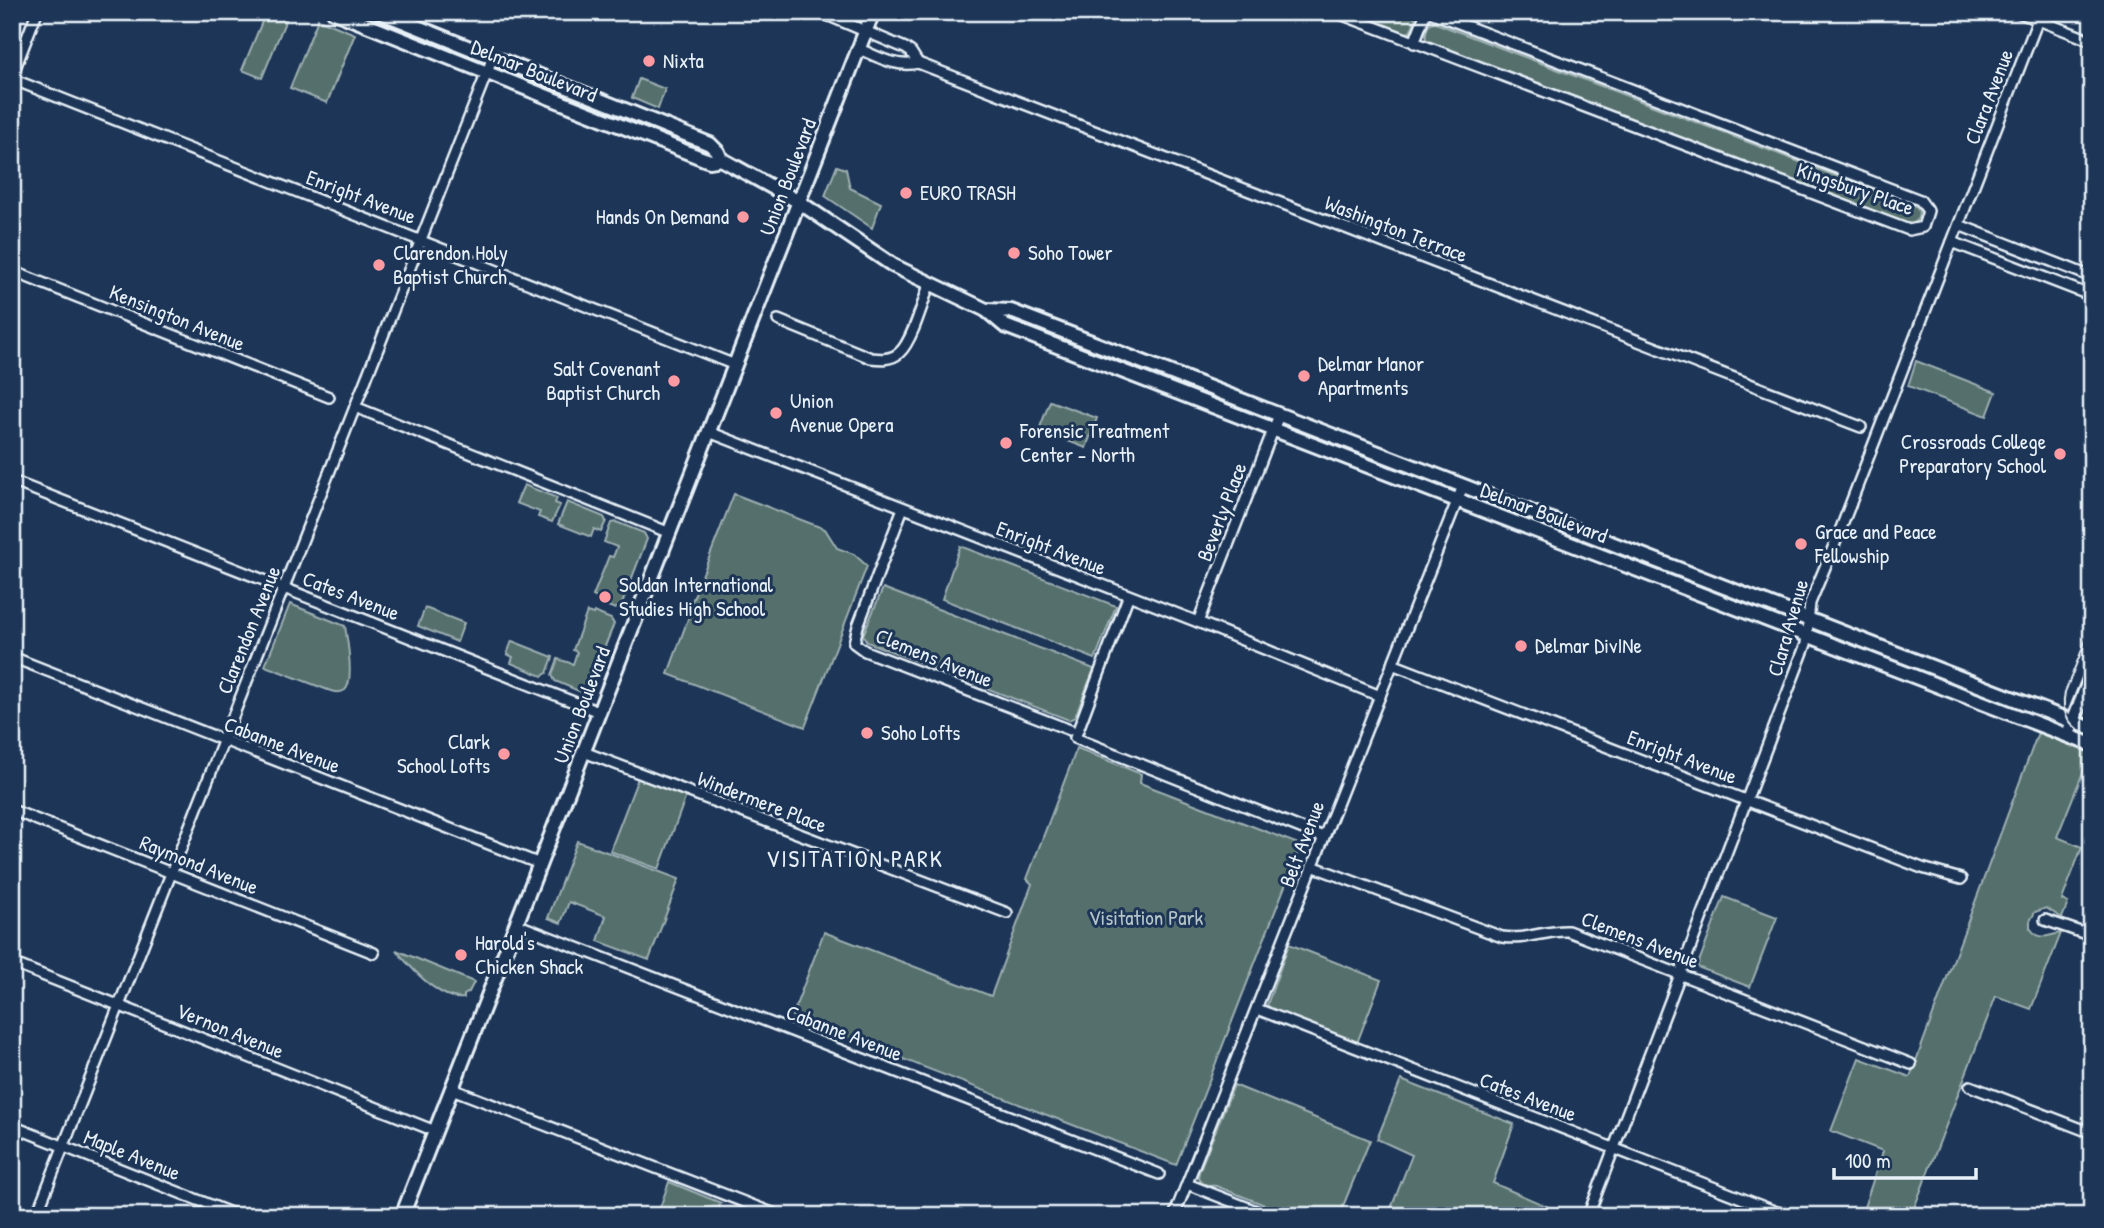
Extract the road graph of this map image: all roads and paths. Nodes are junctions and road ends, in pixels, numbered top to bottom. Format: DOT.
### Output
graph roads {
  1 [pos="37,12"];
  2 [pos="334,12"];
  3 [pos="379,12"];
  4 [pos="820,12"];
  5 [pos="873,12"];
  6 [pos="1335,12"];
  7 [pos="1428,12"];
  8 [pos="2018,12"];
  9 [pos="2039,16"];
  10 [pos="371,27"];
  11 [pos="866,31"];
  12 [pos="2092,41"];
  13 [pos="1414,43"];
  14 [pos="859,49"];
  15 [pos="493,57"];
  16 [pos="918,63"];
  17 [pos="487,73"];
  18 [pos="12,78"];
  19 [pos="721,159"];
  20 [pos="799,202"];
  21 [pos="1959,225"];
  22 [pos="421,240"];
  23 [pos="1952,242"];
  24 [pos="12,271"];
  25 [pos="2092,276"];
  26 [pos="929,285"];
  27 [pos="2092,296"];
  28 [pos="986,310"];
  29 [pos="778,320"];
  30 [pos="735,365"];
  31 [pos="329,397"];
  32 [pos="355,407"];
  33 [pos="1279,415"];
  34 [pos="1861,428"];
  35 [pos="1274,429"];
  36 [pos="709,432"];
  37 [pos="12,481"];
  38 [pos="1463,486"];
  39 [pos="1458,501"];
  40 [pos="903,508"];
  41 [pos="670,533"];
  42 [pos="285,589"];
  43 [pos="1128,597"];
  44 [pos="1808,618"];
  45 [pos="1198,622"];
  46 [pos="1806,635"];
  47 [pos="1883,648"];
  48 [pos="12,657"];
  49 [pos="1877,662"];
  50 [pos="1392,664"];
  51 [pos="2092,674"];
  52 [pos="1380,696"];
  53 [pos="600,712"];
  54 [pos="2073,722"];
  55 [pos="2092,729"];
  56 [pos="1073,734"];
  57 [pos="2068,736"];
  58 [pos="222,741"];
  59 [pos="2092,745"];
  60 [pos="584,752"];
  61 [pos="1746,801"];
  62 [pos="12,810"];
  63 [pos="1323,837"];
  64 [pos="540,864"];
  65 [pos="1312,866"];
  66 [pos="170,873"];
  67 [pos="1961,879"];
  68 [pos="1007,913"];
  69 [pos="2045,920"];
  70 [pos="516,924"];
  71 [pos="2092,936"];
  72 [pos="374,953"];
  73 [pos="12,963"];
  74 [pos="1679,974"];
  75 [pos="119,1005"];
  76 [pos="1257,1009"];
  77 [pos="1911,1064"];
  78 [pos="1970,1086"];
  79 [pos="452,1089"];
  80 [pos="12,1126"];
  81 [pos="435,1131"];
  82 [pos="2092,1133"];
  83 [pos="64,1147"];
  84 [pos="1612,1148"];
  85 [pos="1159,1174"];
  86 [pos="1187,1184"];
  87 [pos="36,1216"];
  88 [pos="238,1216"];
  89 [pos="402,1216"];
  90 [pos="780,1216"];
  91 [pos="1174,1216"];
  92 [pos="1269,1216"];
  93 [pos="1588,1216"];
  94 [pos="1787,1216"];
  1 -- 18 [label="street"];
  2 -- 10 [label="main road, Delmar Boulevard"];
  3 -- 10 [label="street"];
  3 -- 15 [label="main road, Delmar Boulevard"];
  4 -- 11 [label="street"];
  5 -- 11 [label="main road, Union Boulevard"];
  6 -- 13 [label="street, Kingsbury Place"];
  7 -- 13 [label="street"];
  7 -- 13 [label="street, Kingsbury Place"];
  8 -- 9 [label="street"];
  9 -- 12 [label="street"];
  9 -- 21 [label="street, Clara Avenue"];
  10 -- 17 [label="main road, Delmar Boulevard"];
  11 -- 14 [label="main road, Union Boulevard"];
  11 -- 16 [label="street"];
  14 -- 16 [label="street"];
  14 -- 20 [label="main road, Union Boulevard"];
  15 -- 17 [label="street, Clarendon Avenue"];
  15 -- 19 [label="main road, Delmar Boulevard"];
  16 -- 34 [label="street, Washington Terrace"];
  17 -- 19 [label="main road, Delmar Boulevard"];
  17 -- 22 [label="street, Clarendon Avenue"];
  18 -- 22 [label="street, Enright Avenue"];
  19 -- 20 [label="main road, Delmar Boulevard"];
  20 -- 26 [label="main road, Delmar Boulevard"];
  20 -- 30 [label="main road, Union Boulevard"];
  21 -- 23 [label="street, Clara Avenue"];
  21 -- 25 [label="street"];
  22 -- 30 [label="street, Enright Avenue"];
  22 -- 32 [label="street, Clarendon Avenue"];
  23 -- 27 [label="street"];
  23 -- 44 [label="street, Clara Avenue"];
  24 -- 31 [label="street, Kensington Avenue"];
  26 -- 28 [label="main road, Delmar Boulevard"];
  26 -- 29 [label="street"];
  28 -- 33 [label="main road, Delmar Boulevard"];
  28 -- 35 [label="main road, Delmar Boulevard"];
  30 -- 36 [label="main road, Union Boulevard"];
  32 -- 41 [label="street"];
  32 -- 42 [label="street, Clarendon Avenue"];
  33 -- 35 [label="street, Beverly Place"];
  33 -- 38 [label="main road, Delmar Boulevard"];
  35 -- 39 [label="main road, Delmar Boulevard"];
  35 -- 45 [label="street, Beverly Place"];
  36 -- 40 [label="street, Enright Avenue"];
  36 -- 41 [label="main road, Union Boulevard"];
  37 -- 42 [label="street, Cates Avenue"];
  38 -- 39 [label="street, Belt Avenue"];
  38 -- 44 [label="main road, Delmar Boulevard"];
  39 -- 46 [label="main road, Delmar Boulevard"];
  39 -- 50 [label="street, Belt Avenue"];
  40 -- 43 [label="street, Enright Avenue"];
  40 -- 56 [label="street, Clemens Avenue"];
  41 -- 53 [label="main road, Union Boulevard"];
  42 -- 53 [label="street, Cates Avenue"];
  42 -- 58 [label="street, Clarendon Avenue"];
  43 -- 45 [label="street, Enright Avenue"];
  43 -- 56 [label="street"];
  44 -- 46 [label="street, Clara Avenue"];
  44 -- 47 [label="main road, Delmar Boulevard"];
  45 -- 52 [label="street, Enright Avenue"];
  46 -- 49 [label="main road, Delmar Boulevard"];
  46 -- 61 [label="street, Clara Avenue"];
  47 -- 49 [label="main road"];
  47 -- 54 [label="main road, Delmar Boulevard"];
  48 -- 58 [label="street, Cabanne Avenue"];
  49 -- 57 [label="main road, Delmar Boulevard"];
  50 -- 52 [label="street, Belt Avenue"];
  50 -- 61 [label="street, Enright Avenue"];
  51 -- 54 [label="main road"];
  52 -- 63 [label="street, Belt Avenue"];
  53 -- 60 [label="main road, Union Boulevard"];
  54 -- 55 [label="main road, Delmar Boulevard"];
  54 -- 57 [label="main road"];
  56 -- 63 [label="street"];
  57 -- 59 [label="main road, Delmar Boulevard"];
  58 -- 64 [label="street, Cabanne Avenue"];
  58 -- 66 [label="street, Clarendon Avenue"];
  60 -- 64 [label="main road, Union Boulevard"];
  60 -- 68 [label="street, Windermere Place"];
  61 -- 67 [label="street, Enright Avenue"];
  61 -- 74 [label="street, Clara Avenue"];
  62 -- 66 [label="street, Raymond Avenue"];
  63 -- 65 [label="street, Belt Avenue"];
  64 -- 70 [label="main road, Union Boulevard"];
  65 -- 74 [label="street, Clemens Avenue"];
  65 -- 76 [label="street, Belt Avenue"];
  66 -- 72 [label="street, Raymond Avenue"];
  66 -- 75 [label="street, Clarendon Avenue"];
  69 -- 71 [label="street"];
  70 -- 79 [label="main road, Union Boulevard"];
  70 -- 85 [label="street, Cabanne Avenue"];
  73 -- 75 [label="street, Vernon Avenue"];
  74 -- 77 [label="street, Clemens Avenue"];
  74 -- 84 [label="street, Clara Avenue"];
  75 -- 81 [label="street, Vernon Avenue"];
  75 -- 83 [label="street, Clarendon Avenue"];
  76 -- 84 [label="street, Cates Avenue"];
  76 -- 86 [label="street, Belt Avenue"];
  78 -- 82 [label="street"];
  79 -- 81 [label="main road, Union Boulevard"];
  79 -- 90 [label="street"];
  80 -- 83 [label="street, Maple Avenue"];
  81 -- 89 [label="main road, Union Boulevard"];
  83 -- 87 [label="street, Clarendon Avenue"];
  83 -- 88 [label="street, Maple Avenue"];
  84 -- 93 [label="street, Clara Avenue"];
  84 -- 94 [label="street, Cates Avenue"];
  86 -- 91 [label="street, Belt Avenue"];
  86 -- 92 [label="street"];
}
